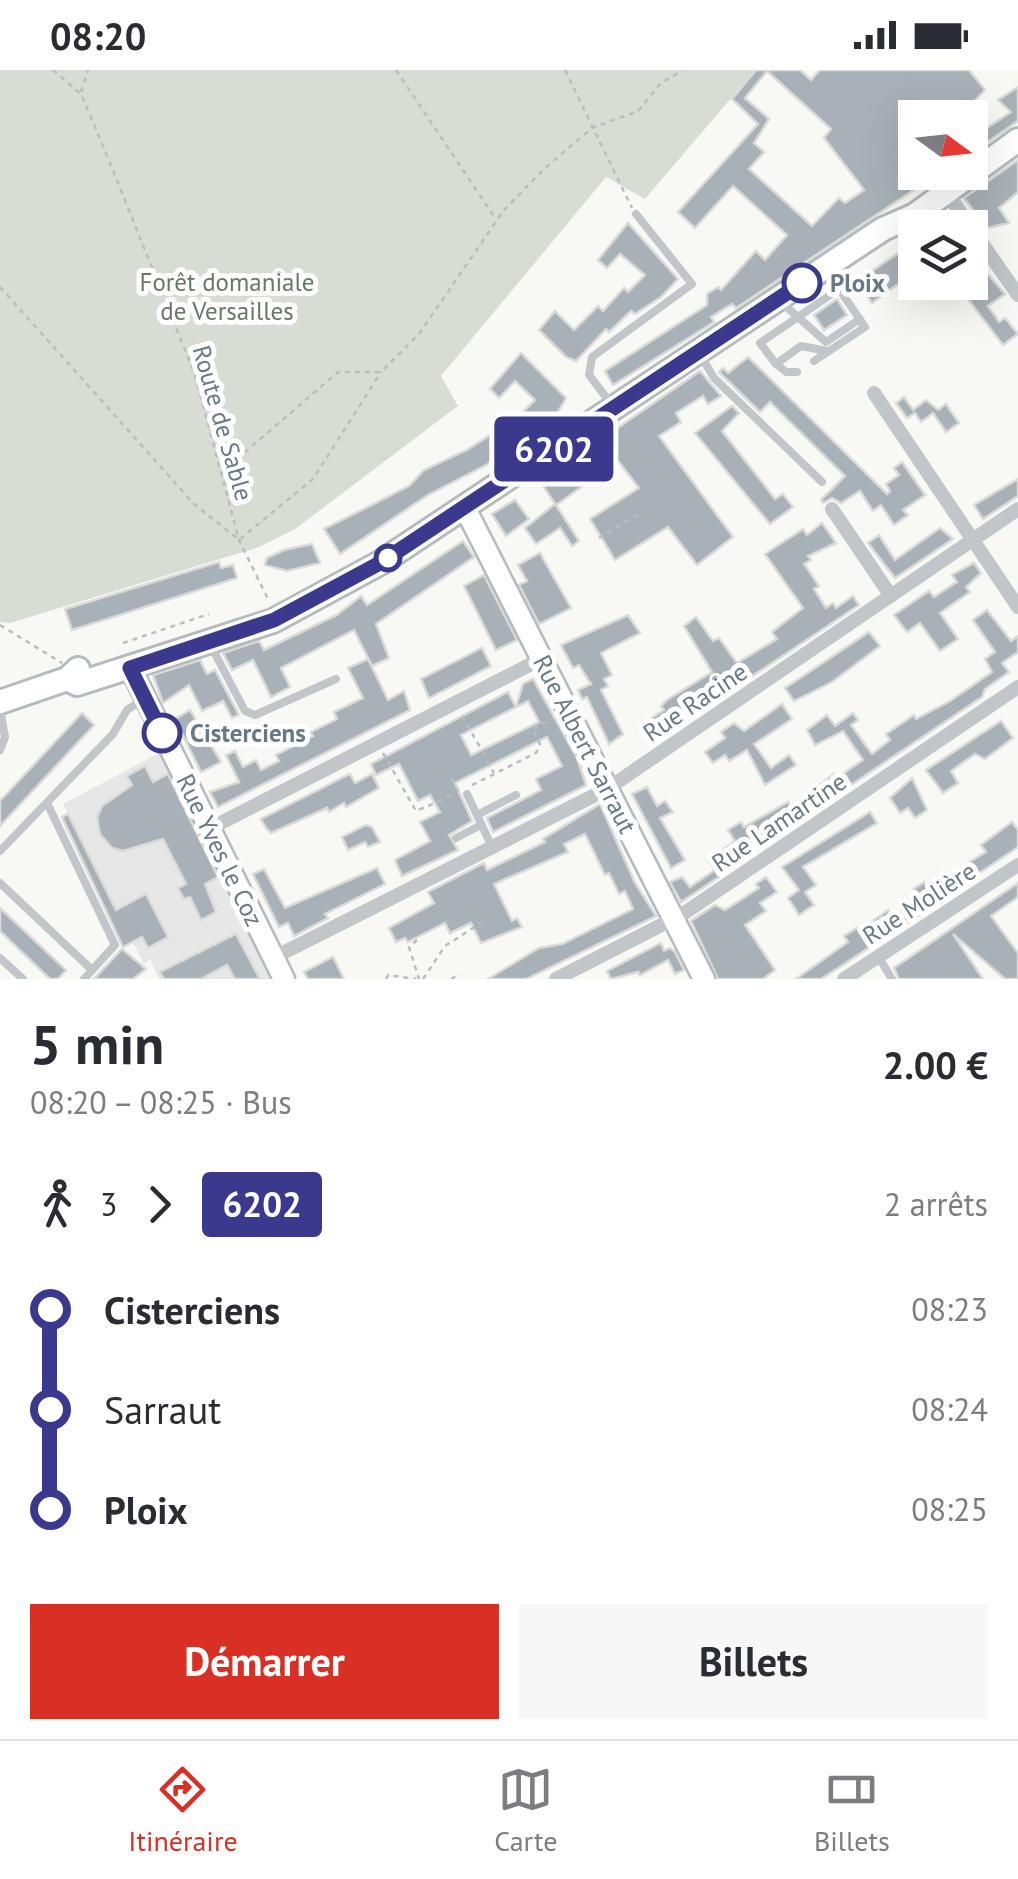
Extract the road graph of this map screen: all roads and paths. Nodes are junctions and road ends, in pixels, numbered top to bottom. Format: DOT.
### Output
graph roads {
  1 [pos="53,70"];
  2 [pos="88,70"];
  3 [pos="396,70"];
  4 [pos="565,70"];
  5 [pos="683,70"];
  6 [pos="81,94"];
  7 [pos="592,128"];
  8 [pos="1018,140"];
  9 [pos="988,159"];
  10 [pos="936,190"];
  11 [pos="949,190"];
  12 [pos="946,193"];
  13 [pos="636,214"];
  14 [pos="497,220"];
  15 [pos="893,224"];
  16 [pos="839,259"];
  17 [pos="0,287"];
  18 [pos="840,290"];
  19 [pos="1018,294"];
  20 [pos="778,299"];
  21 [pos="796,316"];
  22 [pos="860,320"];
  23 [pos="699,352"];
  24 [pos="827,352"];
  25 [pos="814,361"];
  26 [pos="776,364"];
  27 [pos="381,372"];
  28 [pos="797,372"];
  29 [pos="874,393"];
  30 [pos="615,408"];
  31 [pos="222,472"];
  32 [pos="822,482"];
  33 [pos="1018,509"];
  34 [pos="466,510"];
  35 [pos="832,510"];
  36 [pos="641,512"];
  37 [pos="599,538"];
  38 [pos="239,540"];
  39 [pos="973,540"];
  40 [pos="891,596"];
  41 [pos="298,604"];
  42 [pos="271,607"];
  43 [pos="1018,607"];
  44 [pos="208,614"];
  45 [pos="0,625"];
  46 [pos="209,642"];
  47 [pos="126,656"];
  48 [pos="542,659"];
  49 [pos="336,679"];
  50 [pos="68,680"];
  51 [pos="1018,687"];
  52 [pos="145,698"];
  53 [pos="0,702"];
  54 [pos="455,702"];
  55 [pos="0,710"];
  56 [pos="568,712"];
  57 [pos="378,742"];
  58 [pos="0,750"];
  59 [pos="484,754"];
  60 [pos="487,761"];
  61 [pos="494,774"];
  62 [pos="452,779"];
  63 [pos="607,789"];
  64 [pos="463,793"];
  65 [pos="516,795"];
  66 [pos="47,802"];
  67 [pos="477,816"];
  68 [pos="481,825"];
  69 [pos="210,829"];
  70 [pos="456,838"];
  71 [pos="492,847"];
  72 [pos="0,851"];
  73 [pos="1018,865"];
  74 [pos="0,883"];
  75 [pos="674,920"];
  76 [pos="482,922"];
  77 [pos="417,940"];
  78 [pos="878,956"];
  79 [pos="0,958"];
  80 [pos="274,958"];
  81 [pos="92,970"];
  82 [pos="460,974"];
  83 [pos="383,978"];
  84 [pos="22,979"];
  85 [pos="84,979"];
  86 [pos="284,979"];
  87 [pos="420,979"];
  88 [pos="451,979"];
  89 [pos="556,979"];
  90 [pos="704,979"];
  91 [pos="844,979"];
  92 [pos="892,979"];
  1 -- 6 [label="path"];
  2 -- 6 [label="path"];
  3 -- 14 [label="path"];
  4 -- 7 [label="path"];
  5 -- 7 [label="path"];
  6 -- 31 [label="path, Route de Sable"];
  7 -- 13 [label="path"];
  7 -- 14 [label="path"];
  8 -- 9 [label="main road"];
  10 -- 15 [label="main road"];
  11 -- 12 [label="main road"];
  12 -- 15 [label="main road"];
  12 -- 19 [label="street"];
  13 -- 30 [label="lane"];
  14 -- 27 [label="path"];
  15 -- 16 [label="main road"];
  16 -- 18 [label="lane"];
  16 -- 20 [label="main road"];
  17 -- 38 [label="path"];
  18 -- 21 [label="lane"];
  18 -- 22 [label="lane"];
  20 -- 21 [label="lane"];
  20 -- 23 [label="main road"];
  21 -- 22 [label="lane"];
  21 -- 26 [label="lane"];
  22 -- 24 [label="lane"];
  23 -- 30 [label="main road"];
  23 -- 32 [label="lane"];
  24 -- 25 [label="lane"];
  24 -- 26 [label="lane"];
  26 -- 28 [label="lane"];
  27 -- 31 [label="path"];
  27 -- 38 [label="path"];
  29 -- 39 [label="street"];
  30 -- 34 [label="main road"];
  31 -- 38 [label="path, Route de Sable"];
  33 -- 39 [label="street, Rue Racine"];
  34 -- 41 [label="main road"];
  34 -- 48 [label="main road, Rue Albert Sarraut"];
  35 -- 40 [label="street"];
  36 -- 37 [label="path"];
  38 -- 42 [label="path"];
  39 -- 40 [label="street, Rue Racine"];
  39 -- 43 [label="street"];
  40 -- 63 [label="street, Rue Racine"];
  41 -- 42 [label="main road"];
  41 -- 46 [label="main road"];
  42 -- 47 [label="main road"];
  44 -- 47 [label="path"];
  45 -- 50 [label="path"];
  46 -- 47 [label="main road"];
  46 -- 49 [label="lane"];
  47 -- 50 [label="main road"];
  47 -- 52 [label="main road, Rue Yves le Coz"];
  48 -- 54 [label="street"];
  48 -- 56 [label="main road, Rue Albert Sarraut"];
  50 -- 53 [label="main road"];
  51 -- 75 [label="street, Rue Lamartine"];
  52 -- 66 [label="lane"];
  52 -- 69 [label="main road, Rue Yves le Coz"];
  54 -- 57 [label="street"];
  54 -- 59 [label="path"];
  55 -- 58 [label="lane"];
  56 -- 61 [label="path"];
  56 -- 63 [label="main road, Rue Albert Sarraut"];
  57 -- 64 [label="path"];
  57 -- 69 [label="street"];
  60 -- 61 [label="path"];
  61 -- 64 [label="path"];
  62 -- 64 [label="path"];
  63 -- 71 [label="street, Rue Racine"];
  63 -- 75 [label="main road, Rue Albert Sarraut"];
  64 -- 67 [label="lane"];
  65 -- 67 [label="lane"];
  66 -- 72 [label="lane"];
  66 -- 81 [label="lane"];
  67 -- 68 [label="lane"];
  68 -- 70 [label="lane"];
  68 -- 71 [label="lane"];
  69 -- 80 [label="main road, Rue Yves le Coz"];
  71 -- 80 [label="street, Rue Racine"];
  73 -- 78 [label="street, Rue Molière"];
  74 -- 81 [label="lane"];
  75 -- 89 [label="street, Rue Lamartine"];
  75 -- 90 [label="main road, Rue Albert Sarraut"];
  76 -- 87 [label="path"];
  77 -- 87 [label="path"];
  78 -- 91 [label="street, Rue Molière"];
  78 -- 92 [label="lane"];
  79 -- 84 [label="lane"];
  80 -- 86 [label="main road, Rue Yves le Coz"];
  81 -- 85 [label="lane"];
  82 -- 88 [label="path"];
  83 -- 87 [label="path"];
}
